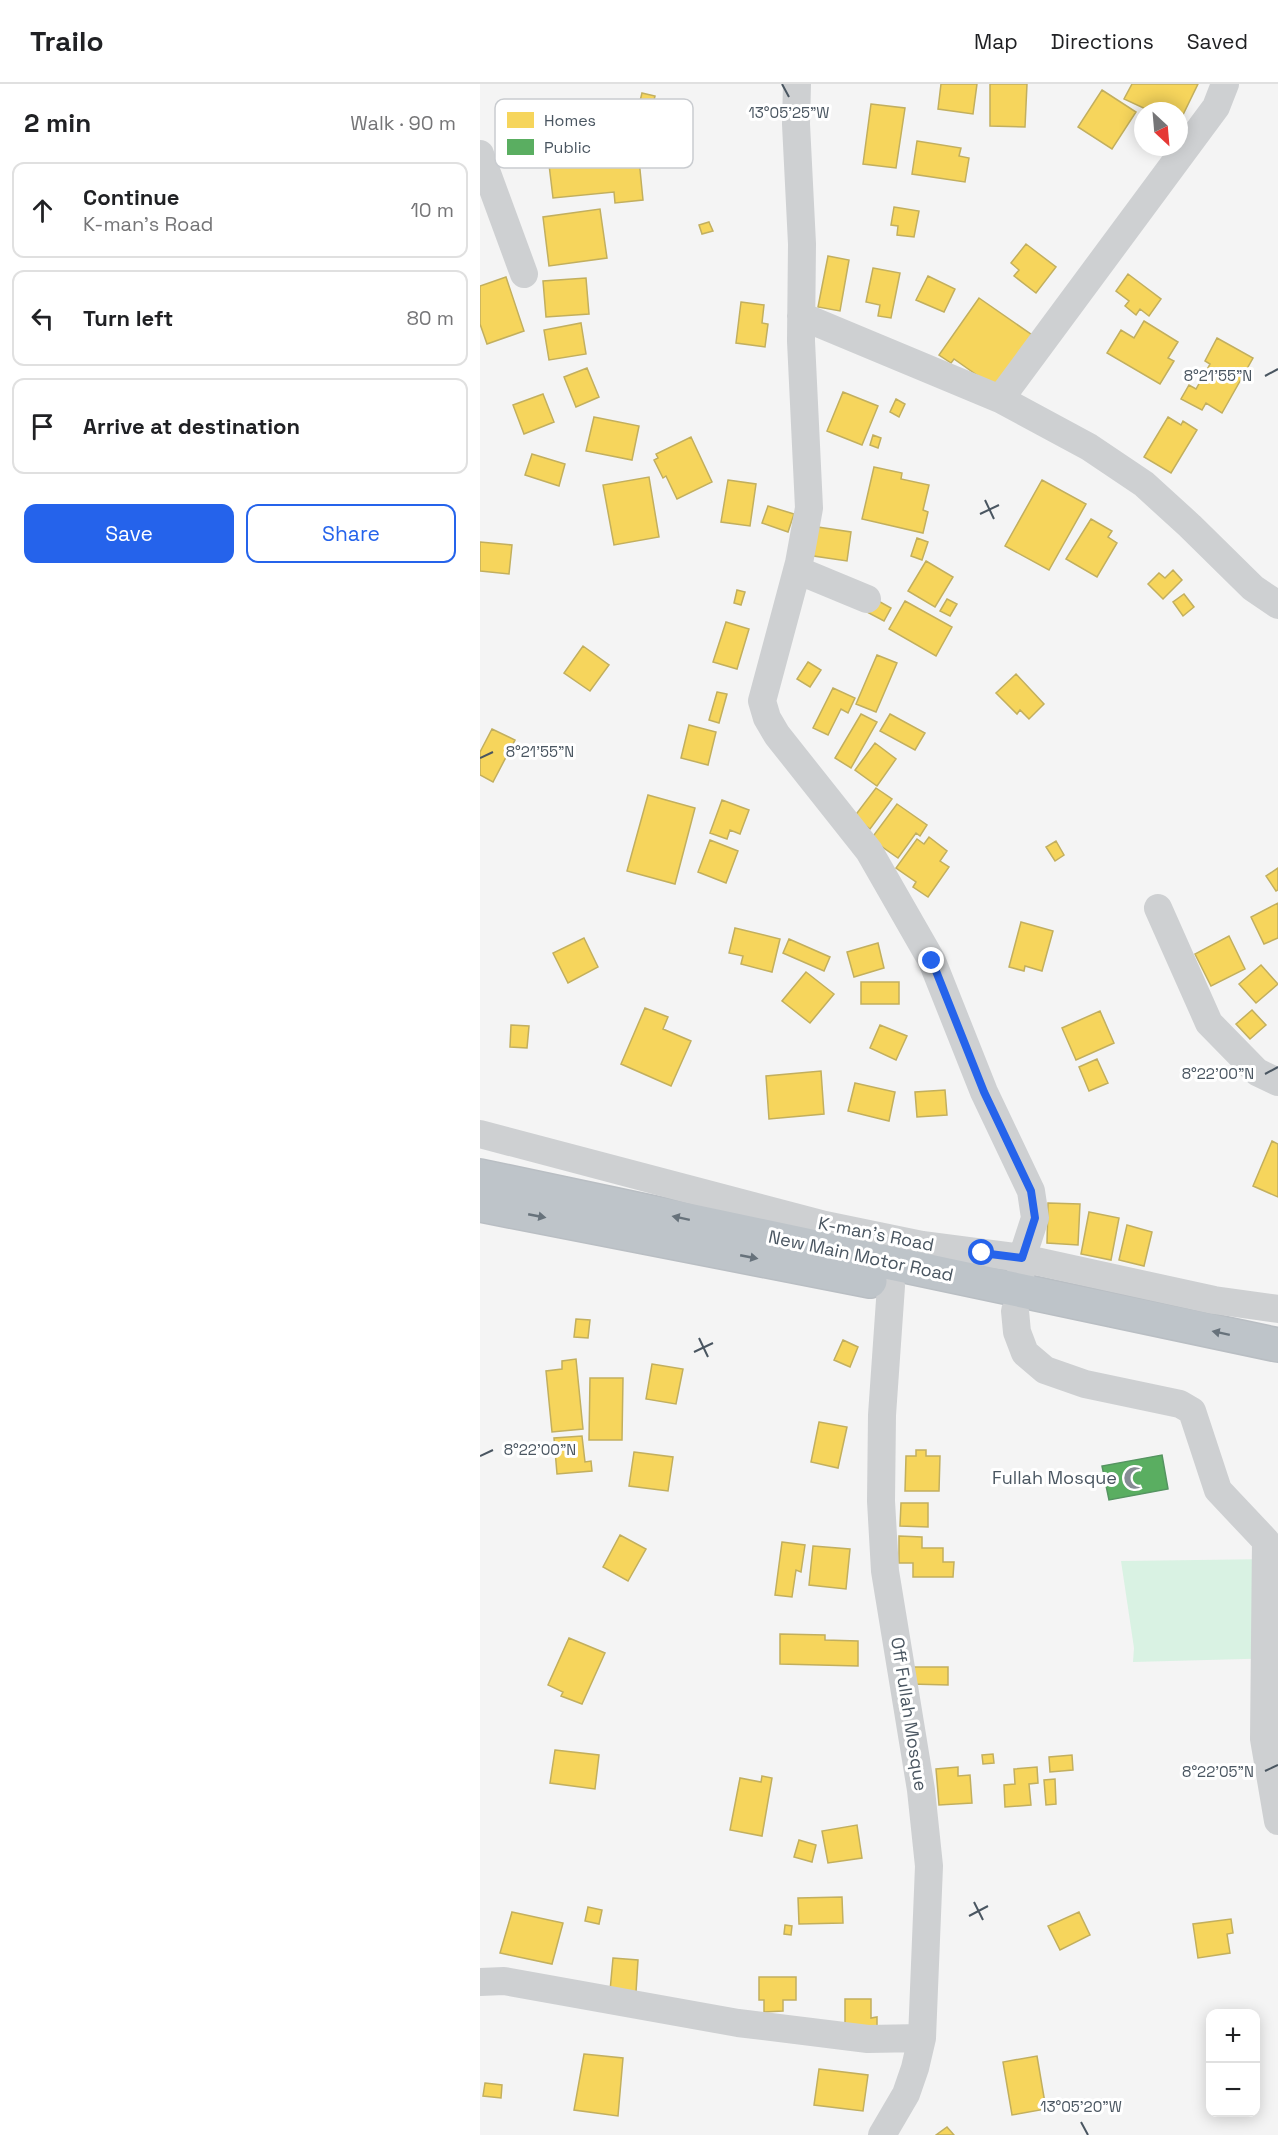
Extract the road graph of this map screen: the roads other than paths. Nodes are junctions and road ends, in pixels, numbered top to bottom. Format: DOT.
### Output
graph roads {
  1 [pos="797,84"];
  2 [pos="1225,84"];
  3 [pos="480,154"];
  4 [pos="524,274"];
  5 [pos="801,316"];
  6 [pos="1000,399"];
  7 [pos="797,570"];
  8 [pos="867,599"];
  9 [pos="1278,605"];
  10 [pos="1158,908"];
  11 [pos="1278,1082"];
  12 [pos="485,1136"];
  13 [pos="480,1164"];
  14 [pos="480,1176"];
  15 [pos="480,1205"];
  16 [pos="734,1216"];
  17 [pos="1022,1258"];
  18 [pos="891,1286"];
  19 [pos="1017,1300"];
  20 [pos="1278,1309"];
  21 [pos="1278,1345"];
  22 [pos="1278,1368"];
  23 [pos="1278,1821"];
  24 [pos="480,1982"];
  25 [pos="922,2038"];
  26 [pos="882,2135"];
  1 -- 5 [label="street"];
  2 -- 6 [label="street"];
  3 -- 4 [label="street"];
  5 -- 6 [label="street"];
  5 -- 7 [label="street"];
  6 -- 9 [label="street"];
  7 -- 8 [label="street"];
  7 -- 17 [label="street"];
  10 -- 11 [label="street"];
  12 -- 13 [label="street"];
  12 -- 16 [label="street, K-man's Road"];
  16 -- 14 [label="highway, New Main Motor Road, one-way"];
  15 -- 18 [label="highway, New Main Motor Road, one-way"];
  16 -- 17 [label="street, K-man's Road"];
  16 -- 19 [label="highway, New Main Motor Road"];
  17 -- 19 [label="street"];
  17 -- 20 [label="street, K-man's Road"];
  18 -- 19 [label="highway, New Main Motor Road"];
  18 -- 25 [label="street, Off Fullah Mosque"];
  21 -- 19 [label="highway, New Main Motor Road, one-way"];
  19 -- 22 [label="highway, New Main Motor Road"];
  19 -- 23 [label="street"];
  24 -- 25 [label="street"];
  25 -- 26 [label="street, Off Fullah Mosque"];
}
